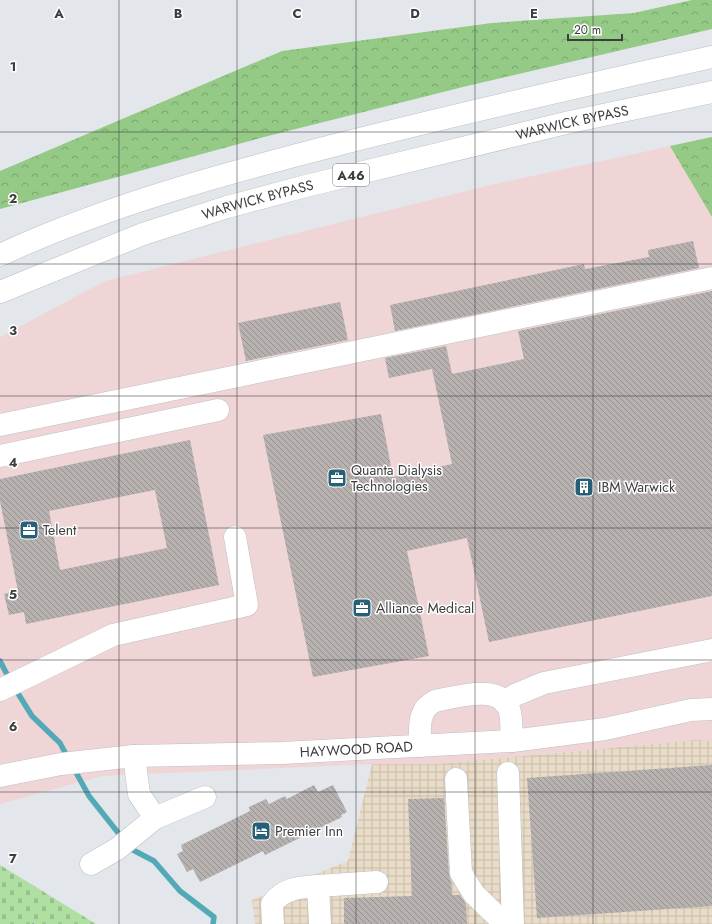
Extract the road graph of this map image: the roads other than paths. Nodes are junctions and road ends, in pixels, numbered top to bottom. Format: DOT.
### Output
graph roads {
  1 [pos="712,57"];
  2 [pos="712,92"];
  3 [pos="0,254"];
  4 [pos="712,278"];
  5 [pos="0,292"];
  6 [pos="159,391"];
  7 [pos="218,410"];
  8 [pos="165,421"];
  9 [pos="0,425"];
  10 [pos="0,456"];
  11 [pos="235,537"];
  12 [pos="712,650"];
  13 [pos="0,690"];
  14 [pos="504,702"];
  15 [pos="712,709"];
  16 [pos="512,740"];
  17 [pos="420,746"];
  18 [pos="134,756"];
  19 [pos="508,773"];
  20 [pos="0,776"];
  21 [pos="456,779"];
  22 [pos="205,797"];
  23 [pos="155,818"];
  24 [pos="91,864"];
  25 [pos="377,882"];
  26 [pos="318,886"];
  27 [pos="273,924"];
  28 [pos="320,924"];
  29 [pos="505,924"];
  30 [pos="513,924"];
  1 -- 3 [label="main road, A46"];
  2 -- 5 [label="main road, WARWICK BYPASS / A46"];
  4 -- 6 [label="main road"];
  6 -- 8 [label="main road"];
  6 -- 9 [label="main road"];
  7 -- 8 [label="main road"];
  8 -- 10 [label="main road"];
  11 -- 13 [label="main road"];
  12 -- 14 [label="main road"];
  14 -- 16 [label="main road"];
  14 -- 17 [label="main road"];
  15 -- 16 [label="main road, HAYWOOD ROAD"];
  16 -- 17 [label="main road, HAYWOOD ROAD"];
  17 -- 18 [label="main road, HAYWOOD ROAD"];
  18 -- 20 [label="main road, HAYWOOD ROAD"];
  18 -- 23 [label="main road"];
  19 -- 30 [label="main road"];
  21 -- 29 [label="main road"];
  22 -- 23 [label="main road"];
  23 -- 24 [label="main road"];
  25 -- 26 [label="main road"];
  26 -- 27 [label="main road"];
  26 -- 28 [label="main road"];
}
